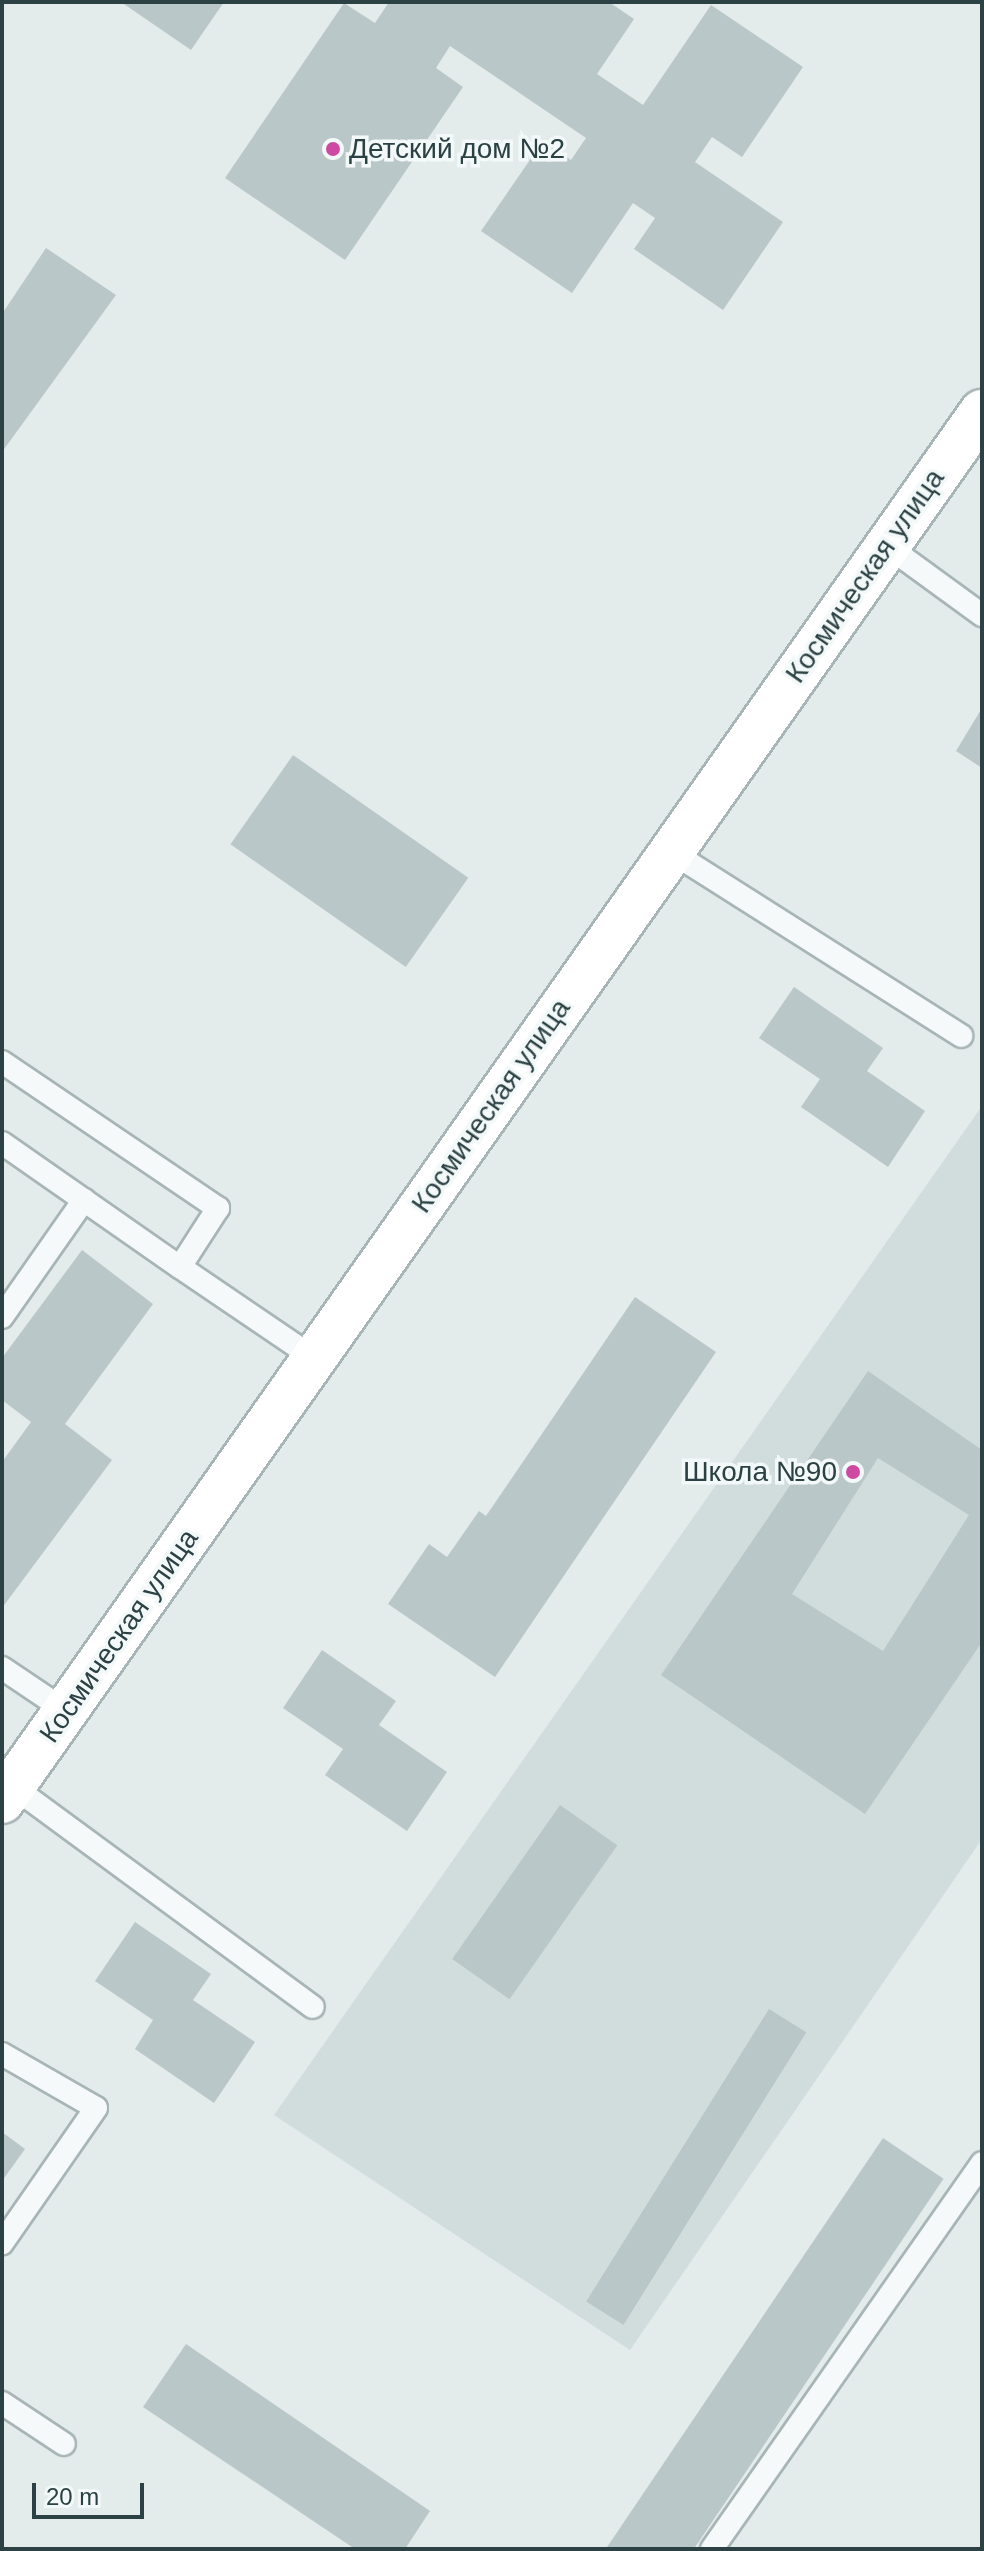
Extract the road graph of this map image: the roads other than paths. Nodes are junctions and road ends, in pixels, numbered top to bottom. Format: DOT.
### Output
graph roads {
  1 [pos="982,412"];
  2 [pos="886,545"];
  3 [pos="982,615"];
  4 [pos="670,851"];
  5 [pos="961,1036"];
  6 [pos="2,1062"];
  7 [pos="2,1143"];
  8 [pos="84,1200"];
  9 [pos="180,1267"];
  10 [pos="2,1317"];
  11 [pos="314,1358"];
  12 [pos="2,1668"];
  13 [pos="66,1711"];
  14 [pos="7,1793"];
  15 [pos="313,2007"];
  16 [pos="2,2054"];
  17 [pos="982,2163"];
  18 [pos="2,2243"];
  19 [pos="2,2403"];
  20 [pos="64,2444"];
  21 [pos="712,2549"];
  1 -- 2 [label="main road, Космическая улица"];
  2 -- 3 [label="lane"];
  2 -- 4 [label="main road, Космическая улица"];
  4 -- 5 [label="lane"];
  4 -- 11 [label="main road, Космическая улица"];
  6 -- 9 [label="lane"];
  7 -- 8 [label="lane"];
  8 -- 9 [label="lane"];
  8 -- 10 [label="lane"];
  9 -- 11 [label="lane"];
  11 -- 13 [label="main road, Космическая улица"];
  12 -- 13 [label="lane"];
  13 -- 14 [label="main road, Космическая улица"];
  14 -- 15 [label="lane"];
  16 -- 18 [label="lane"];
  17 -- 21 [label="lane"];
  19 -- 20 [label="lane"];
}
